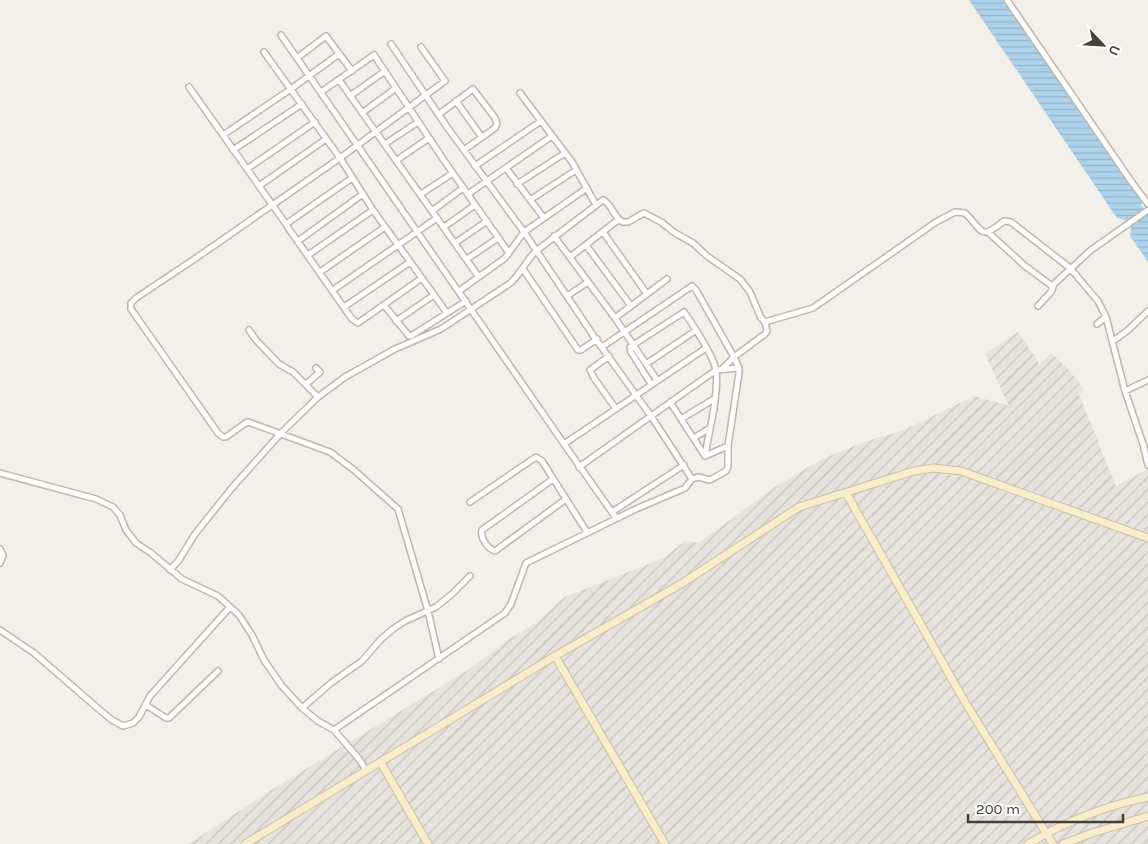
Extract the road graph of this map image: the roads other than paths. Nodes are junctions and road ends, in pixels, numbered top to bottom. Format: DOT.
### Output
graph roads {
  1 [pos="1007,0"];
  2 [pos="281,35"];
  3 [pos="391,44"];
  4 [pos="421,47"];
  5 [pos="264,52"];
  6 [pos="339,54"];
  7 [pos="297,58"];
  8 [pos="352,71"];
  9 [pos="385,71"];
  10 [pos="310,76"];
  11 [pos="339,80"];
  12 [pos="189,87"];
  13 [pos="396,88"];
  14 [pos="291,89"];
  15 [pos="321,92"];
  16 [pos="520,93"];
  17 [pos="425,94"];
  18 [pos="350,96"];
  19 [pos="456,101"];
  20 [pos="302,104"];
  21 [pos="410,108"];
  22 [pos="362,113"];
  23 [pos="438,114"];
  24 [pos="541,121"];
  25 [pos="315,122"];
  26 [pos="418,122"];
  27 [pos="375,132"];
  28 [pos="223,135"];
  29 [pos="481,136"];
  30 [pos="552,136"];
  31 [pos="429,138"];
  32 [pos="326,139"];
  33 [pos="385,144"];
  34 [pos="358,145"];
  35 [pos="233,150"];
  36 [pos="464,150"];
  37 [pos="565,153"];
  38 [pos="340,158"];
  39 [pos="397,160"];
  40 [pos="476,166"];
  41 [pos="506,168"];
  42 [pos="247,169"];
  43 [pos="576,170"];
  44 [pos="452,173"];
  45 [pos="352,178"];
  46 [pos="487,181"];
  47 [pos="518,184"];
  48 [pos="259,186"];
  49 [pos="463,188"];
  50 [pos="587,188"];
  51 [pos="364,194"];
  52 [pos="420,194"];
  53 [pos="468,194"];
  54 [pos="530,200"];
  55 [pos="599,202"];
  56 [pos="272,204"];
  57 [pos="1148,204"];
  58 [pos="475,205"];
  59 [pos="373,210"];
  60 [pos="432,211"];
  61 [pos="1146,211"];
  62 [pos="437,218"];
  63 [pos="544,218"];
  64 [pos="618,220"];
  65 [pos="487,221"];
  66 [pos="286,224"];
  67 [pos="385,227"];
  68 [pos="444,227"];
  69 [pos="416,231"];
  70 [pos="524,232"];
  71 [pos="602,232"];
  72 [pos="989,233"];
  73 [pos="554,236"];
  74 [pos="498,238"];
  75 [pos="298,241"];
  76 [pos="455,243"];
  77 [pos="397,244"];
  78 [pos="586,245"];
  79 [pos="536,251"];
  80 [pos="509,253"];
  81 [pos="308,255"];
  82 [pos="570,257"];
  83 [pos="467,259"];
  84 [pos="410,262"];
  85 [pos="1070,268"];
  86 [pos="523,269"];
  87 [pos="320,272"];
  88 [pos="478,276"];
  89 [pos="422,278"];
  90 [pos="667,279"];
  91 [pos="588,282"];
  92 [pos="1052,286"];
  93 [pos="333,290"];
  94 [pos="459,291"];
  95 [pos="647,294"];
  96 [pos="434,295"];
  97 [pos="567,296"];
  98 [pos="466,301"];
  99 [pos="384,305"];
  100 [pos="631,306"];
  101 [pos="1038,306"];
  102 [pos="344,307"];
  103 [pos="471,308"];
  104 [pos="1148,311"];
  105 [pos="447,313"];
  106 [pos="615,318"];
  107 [pos="1106,318"];
  108 [pos="396,321"];
  109 [pos="766,322"];
  110 [pos="1096,324"];
  111 [pos="249,330"];
  112 [pos="624,331"];
  113 [pos="695,331"];
  114 [pos="597,339"];
  115 [pos="1113,341"];
  116 [pos="634,345"];
  117 [pos="602,347"];
  118 [pos="706,348"];
  119 [pos="609,356"];
  120 [pos="734,357"];
  121 [pos="647,363"];
  122 [pos="316,368"];
  123 [pos="641,368"];
  124 [pos="722,368"];
  125 [pos="739,368"];
  126 [pos="716,370"];
  127 [pos="657,380"];
  128 [pos="1148,380"];
  129 [pos="306,384"];
  130 [pos="651,384"];
  131 [pos="1125,391"];
  132 [pos="636,395"];
  133 [pos="318,397"];
  134 [pos="714,399"];
  135 [pos="670,402"];
  136 [pos="616,409"];
  137 [pos="651,416"];
  138 [pos="682,419"];
  139 [pos="710,428"];
  140 [pos="281,433"];
  141 [pos="694,438"];
  142 [pos="564,444"];
  143 [pos="728,446"];
  144 [pos="705,456"];
  145 [pos="684,465"];
  146 [pos="1148,465"];
  147 [pos="579,467"];
  148 [pos="0,473"];
  149 [pos="553,479"];
  150 [pos="692,479"];
  151 [pos="846,493"];
  152 [pos="566,499"];
  153 [pos="470,502"];
  154 [pos="612,512"];
  155 [pos="616,518"];
  156 [pos="587,532"];
  157 [pos="1148,538"];
  158 [pos="0,549"];
  159 [pos="0,563"];
  160 [pos="170,570"];
  161 [pos="470,576"];
  162 [pos="230,607"];
  163 [pos="428,611"];
  164 [pos="0,630"];
  165 [pos="555,656"];
  166 [pos="439,659"];
  167 [pos="218,671"];
  168 [pos="146,705"];
  169 [pos="302,708"];
  170 [pos="334,730"];
  171 [pos="381,763"];
  172 [pos="366,770"];
  173 [pos="1148,797"];
  174 [pos="1148,816"];
  175 [pos="1048,833"];
  176 [pos="245,844"];
  177 [pos="428,844"];
  178 [pos="665,844"];
  179 [pos="1028,844"];
  180 [pos="1054,844"];
  181 [pos="1063,844"];
  1 -- 57 [label="street"];
  2 -- 7 [label="street"];
  3 -- 17 [label="street"];
  4 -- 17 [label="street"];
  5 -- 14 [label="street"];
  6 -- 7 [label="street"];
  6 -- 8 [label="street"];
  6 -- 10 [label="street"];
  7 -- 10 [label="street"];
  8 -- 9 [label="street"];
  8 -- 11 [label="street"];
  9 -- 13 [label="street"];
  9 -- 18 [label="street"];
  10 -- 14 [label="street"];
  10 -- 15 [label="street"];
  11 -- 15 [label="street"];
  11 -- 18 [label="street"];
  12 -- 28 [label="street"];
  13 -- 21 [label="street"];
  13 -- 22 [label="street"];
  14 -- 20 [label="street"];
  14 -- 28 [label="street"];
  15 -- 34 [label="street"];
  16 -- 24 [label="street"];
  17 -- 21 [label="street"];
  17 -- 23 [label="street"];
  18 -- 22 [label="street"];
  19 -- 23 [label="street"];
  19 -- 29 [label="street"];
  19 -- 29 [label="street"];
  20 -- 25 [label="street"];
  20 -- 35 [label="street"];
  21 -- 26 [label="street"];
  21 -- 27 [label="street"];
  22 -- 27 [label="street"];
  23 -- 36 [label="street"];
  24 -- 30 [label="street"];
  24 -- 40 [label="street"];
  25 -- 32 [label="street"];
  25 -- 42 [label="street"];
  26 -- 31 [label="street"];
  26 -- 33 [label="street"];
  27 -- 33 [label="street"];
  27 -- 34 [label="street"];
  28 -- 35 [label="street"];
  29 -- 36 [label="street"];
  30 -- 37 [label="street"];
  30 -- 41 [label="street"];
  31 -- 39 [label="street"];
  31 -- 44 [label="street"];
  32 -- 38 [label="street"];
  32 -- 48 [label="street"];
  33 -- 39 [label="street"];
  34 -- 38 [label="street"];
  34 -- 69 [label="street"];
  35 -- 42 [label="street"];
  36 -- 40 [label="street"];
  37 -- 43 [label="street"];
  37 -- 47 [label="street"];
  38 -- 45 [label="street"];
  38 -- 56 [label="street"];
  39 -- 52 [label="street"];
  40 -- 46 [label="street"];
  41 -- 46 [label="street"];
  41 -- 47 [label="street"];
  42 -- 48 [label="street"];
  43 -- 50 [label="street"];
  43 -- 54 [label="street"];
  44 -- 49 [label="street"];
  44 -- 52 [label="street"];
  45 -- 51 [label="street"];
  45 -- 66 [label="street"];
  46 -- 53 [label="street"];
  46 -- 70 [label="street"];
  47 -- 54 [label="street"];
  48 -- 56 [label="street"];
  49 -- 53 [label="street"];
  49 -- 60 [label="street"];
  50 -- 55 [label="street"];
  50 -- 63 [label="street"];
  51 -- 59 [label="street"];
  51 -- 75 [label="street"];
  52 -- 60 [label="street"];
  53 -- 58 [label="street"];
  54 -- 63 [label="street"];
  55 -- 64 [label="street"];
  55 -- 73 [label="street"];
  56 -- 66 [label="street"];
  56 -- 140 [label="street"];
  58 -- 65 [label="street"];
  58 -- 68 [label="street"];
  59 -- 67 [label="street"];
  59 -- 81 [label="street"];
  60 -- 62 [label="street"];
  61 -- 85 [label="street"];
  62 -- 68 [label="street"];
  62 -- 69 [label="street"];
  63 -- 70 [label="street"];
  64 -- 71 [label="street"];
  64 -- 109 [label="street"];
  65 -- 74 [label="street"];
  65 -- 76 [label="street"];
  66 -- 75 [label="street"];
  67 -- 77 [label="street"];
  67 -- 87 [label="street"];
  68 -- 76 [label="street"];
  69 -- 77 [label="street"];
  69 -- 94 [label="street"];
  70 -- 79 [label="street"];
  70 -- 80 [label="street"];
  71 -- 78 [label="street"];
  71 -- 95 [label="street"];
  72 -- 85 [label="street"];
  72 -- 92 [label="street"];
  72 -- 109 [label="street"];
  73 -- 79 [label="street"];
  73 -- 82 [label="street"];
  74 -- 80 [label="street"];
  74 -- 83 [label="street"];
  75 -- 81 [label="street"];
  76 -- 83 [label="street"];
  77 -- 84 [label="street"];
  77 -- 93 [label="street"];
  78 -- 82 [label="street"];
  78 -- 100 [label="street"];
  79 -- 86 [label="street"];
  79 -- 97 [label="street"];
  80 -- 88 [label="street"];
  81 -- 87 [label="street"];
  82 -- 91 [label="street"];
  83 -- 88 [label="street"];
  84 -- 89 [label="street"];
  84 -- 102 [label="street"];
  85 -- 92 [label="street"];
  85 -- 107 [label="street"];
  86 -- 103 [label="street"];
  86 -- 114 [label="street"];
  87 -- 93 [label="street"];
  88 -- 94 [label="street"];
  89 -- 96 [label="street"];
  89 -- 99 [label="street"];
  90 -- 95 [label="street"];
  91 -- 97 [label="street"];
  91 -- 106 [label="street"];
  92 -- 101 [label="street"];
  93 -- 102 [label="street"];
  94 -- 98 [label="street"];
  95 -- 100 [label="street"];
  96 -- 105 [label="street"];
  96 -- 108 [label="street"];
  97 -- 114 [label="street"];
  98 -- 103 [label="street"];
  98 -- 105 [label="street"];
  99 -- 102 [label="street"];
  99 -- 108 [label="street"];
  100 -- 106 [label="street"];
  103 -- 133 [label="street"];
  103 -- 142 [label="street"];
  104 -- 115 [label="street"];
  105 -- 108 [label="street"];
  106 -- 112 [label="street"];
  107 -- 110 [label="street"];
  107 -- 115 [label="street"];
  109 -- 120 [label="street"];
  111 -- 129 [label="street"];
  112 -- 116 [label="street"];
  112 -- 117 [label="street"];
  112 -- 120 [label="street"];
  113 -- 116 [label="street"];
  113 -- 118 [label="street"];
  113 -- 121 [label="street"];
  114 -- 117 [label="street"];
  115 -- 131 [label="street"];
  116 -- 121 [label="street"];
  116 -- 123 [label="street"];
  117 -- 119 [label="street"];
  118 -- 126 [label="street"];
  118 -- 127 [label="street"];
  119 -- 132 [label="street"];
  119 -- 136 [label="street"];
  120 -- 124 [label="street"];
  120 -- 125 [label="street"];
  121 -- 123 [label="street"];
  121 -- 127 [label="street"];
  122 -- 129 [label="street"];
  123 -- 130 [label="street"];
  124 -- 125 [label="street"];
  124 -- 126 [label="street"];
  125 -- 143 [label="street"];
  126 -- 134 [label="street"];
  126 -- 135 [label="street"];
  127 -- 130 [label="street"];
  128 -- 131 [label="street"];
  129 -- 133 [label="street"];
  130 -- 132 [label="street"];
  131 -- 146 [label="street"];
  132 -- 136 [label="street"];
  132 -- 137 [label="street"];
  133 -- 140 [label="street"];
  134 -- 138 [label="street"];
  134 -- 139 [label="street"];
  135 -- 137 [label="street"];
  135 -- 138 [label="street"];
  136 -- 142 [label="street"];
  137 -- 145 [label="street"];
  137 -- 147 [label="street"];
  138 -- 141 [label="street"];
  139 -- 141 [label="street"];
  139 -- 144 [label="street"];
  140 -- 160 [label="street"];
  140 -- 163 [label="street"];
  141 -- 144 [label="street"];
  142 -- 147 [label="street"];
  143 -- 144 [label="street"];
  143 -- 150 [label="street"];
  145 -- 150 [label="street"];
  145 -- 154 [label="street"];
  147 -- 154 [label="street"];
  148 -- 160 [label="street"];
  149 -- 152 [label="street"];
  149 -- 152 [label="street"];
  149 -- 153 [label="street"];
  150 -- 155 [label="street"];
  151 -- 157 [label="street"];
  151 -- 165 [label="street"];
  151 -- 175 [label="street"];
  152 -- 156 [label="street"];
  154 -- 155 [label="street"];
  155 -- 156 [label="street"];
  156 -- 166 [label="street"];
  158 -- 159 [label="street"];
  160 -- 162 [label="street"];
  161 -- 163 [label="street"];
  162 -- 168 [label="street"];
  162 -- 169 [label="street"];
  163 -- 166 [label="street"];
  163 -- 169 [label="street"];
  164 -- 168 [label="street"];
  165 -- 171 [label="street"];
  165 -- 178 [label="street"];
  166 -- 170 [label="street"];
  167 -- 168 [label="street"];
  169 -- 170 [label="street"];
  170 -- 172 [label="street"];
  171 -- 172 [label="street"];
  171 -- 177 [label="street"];
  172 -- 176 [label="street"];
  173 -- 175 [label="street"];
  174 -- 181 [label="street"];
  175 -- 179 [label="street"];
  175 -- 180 [label="street"];
}
